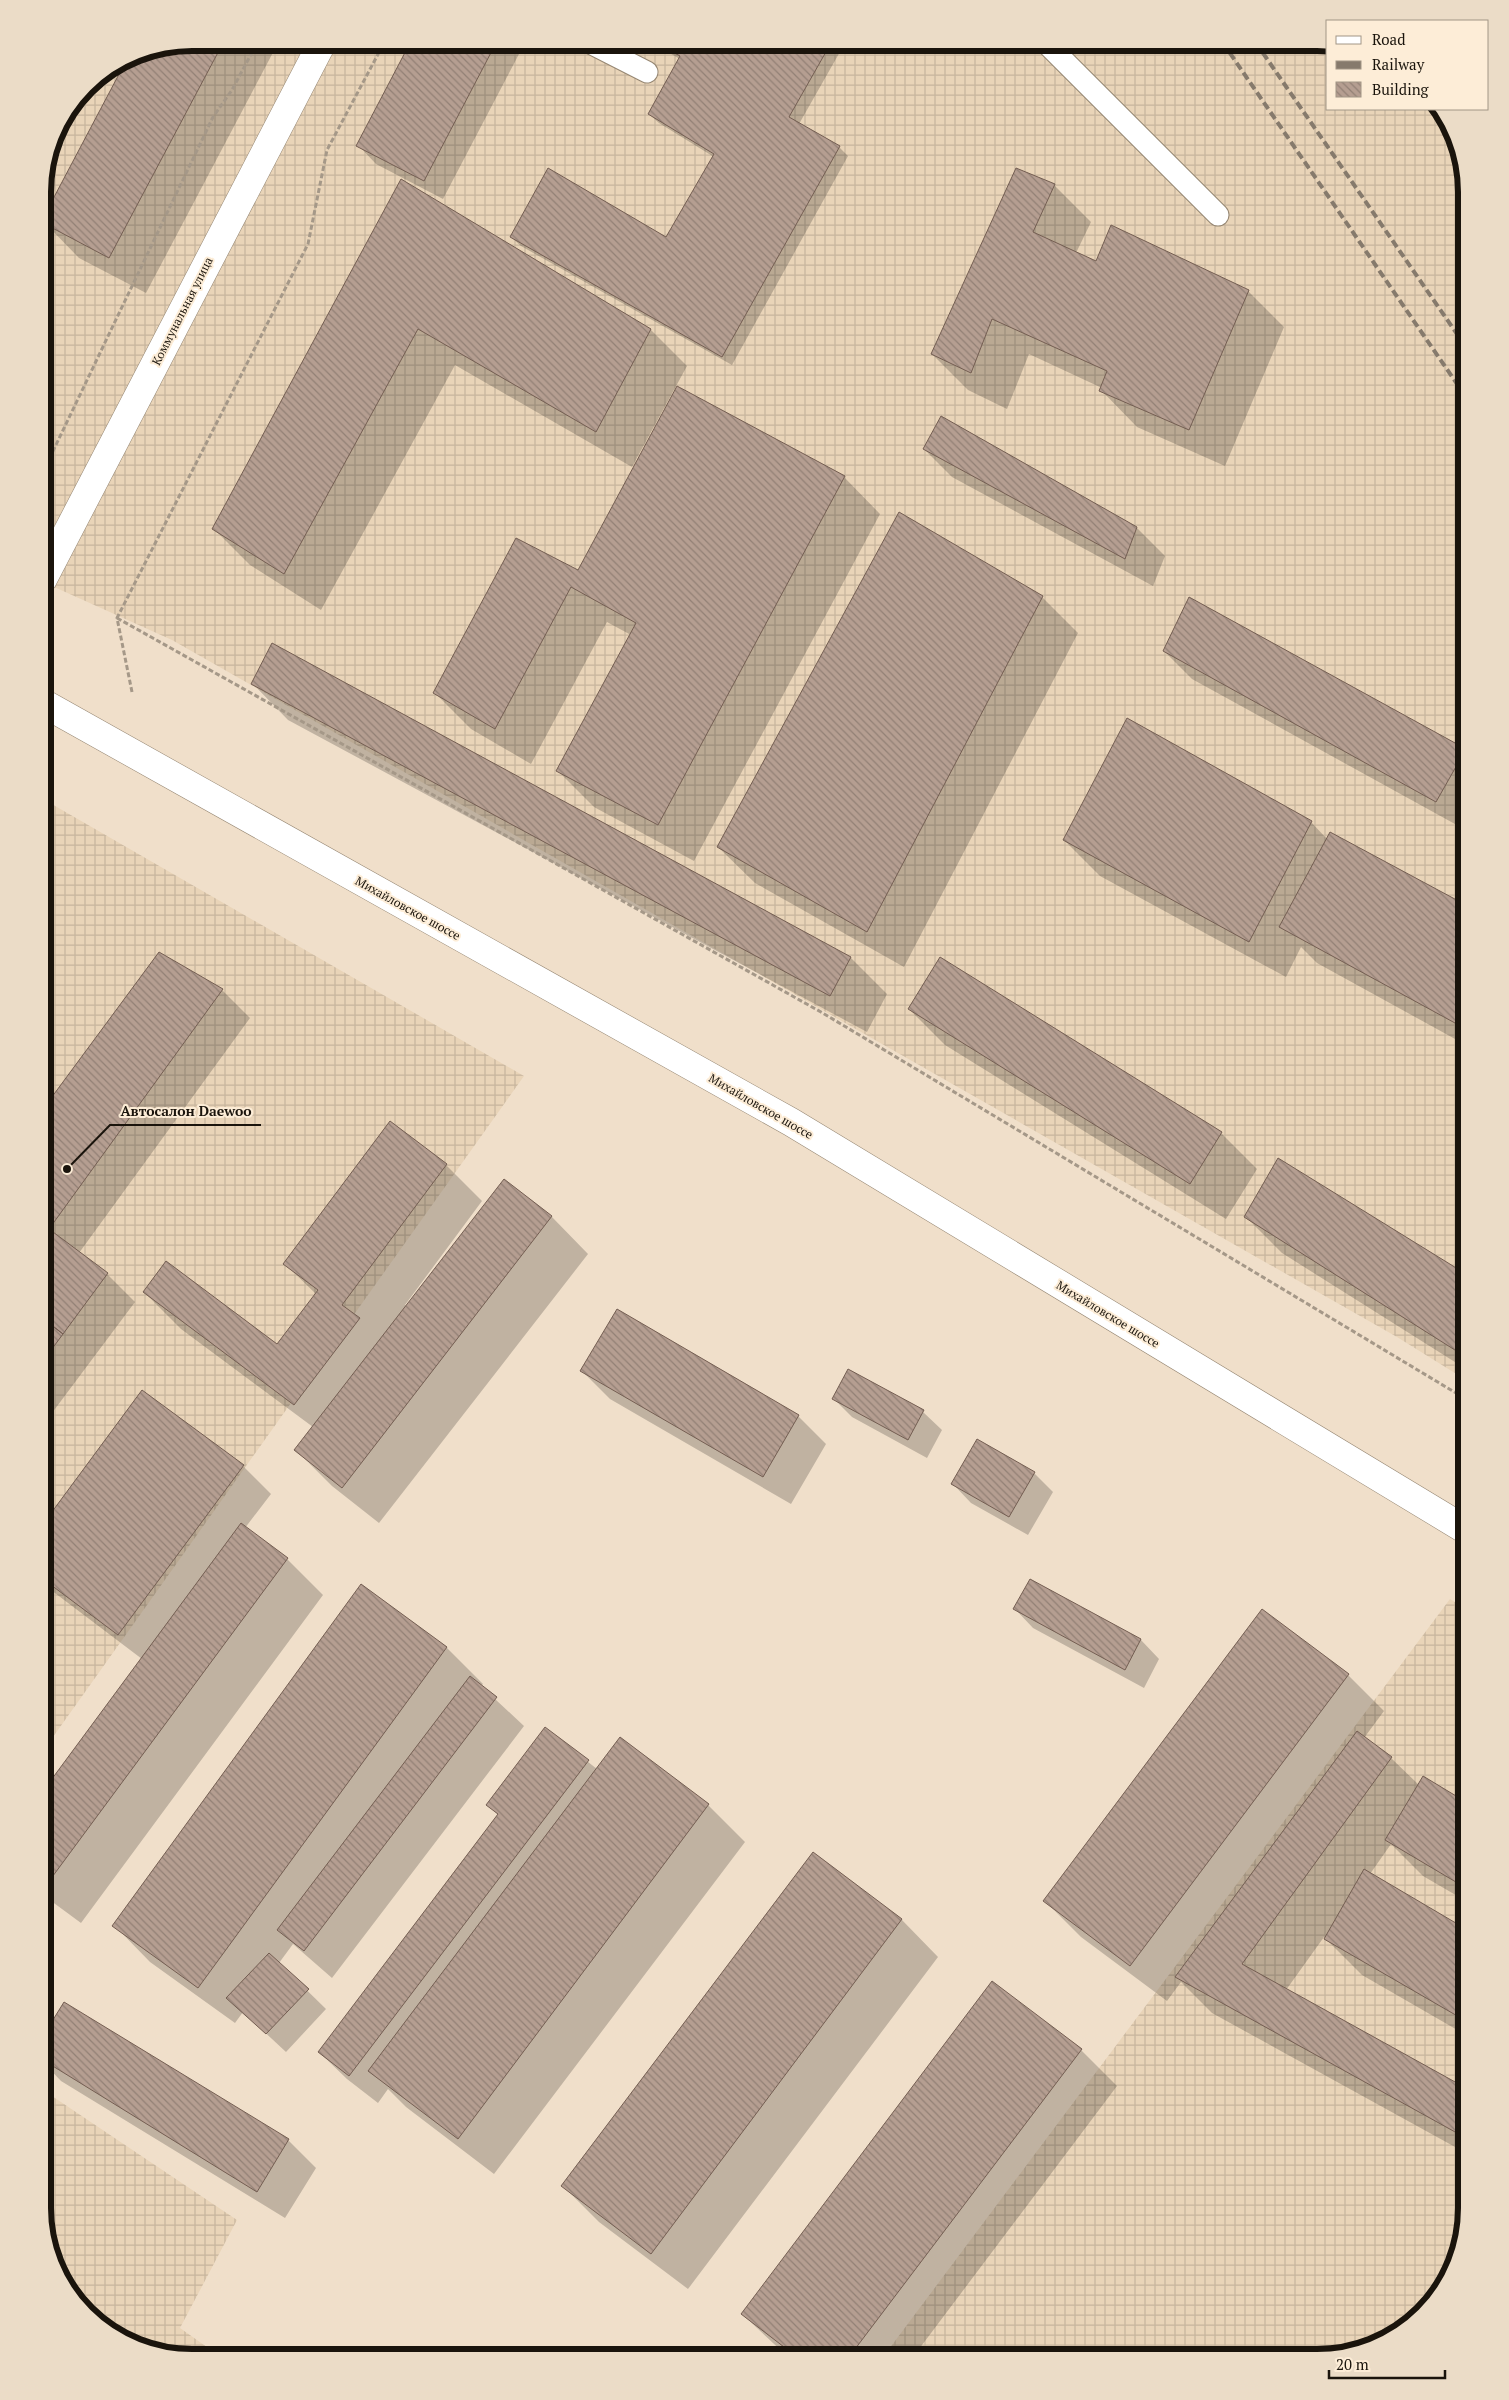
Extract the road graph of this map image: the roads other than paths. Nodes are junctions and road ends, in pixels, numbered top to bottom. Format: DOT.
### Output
graph roads {
  1 [pos="317,52"];
  2 [pos="608,52"];
  3 [pos="1055,52"];
  4 [pos="647,72"];
  5 [pos="1218,215"];
  6 [pos="52,562"];
  7 [pos="52,708"];
  8 [pos="1458,1525"];
  1 -- 6 [label="main road, Коммунальная улица"];
  2 -- 4 [label="lane"];
  3 -- 5 [label="lane"];
  7 -- 8 [label="main road, Михайловское шоссе"];
}
